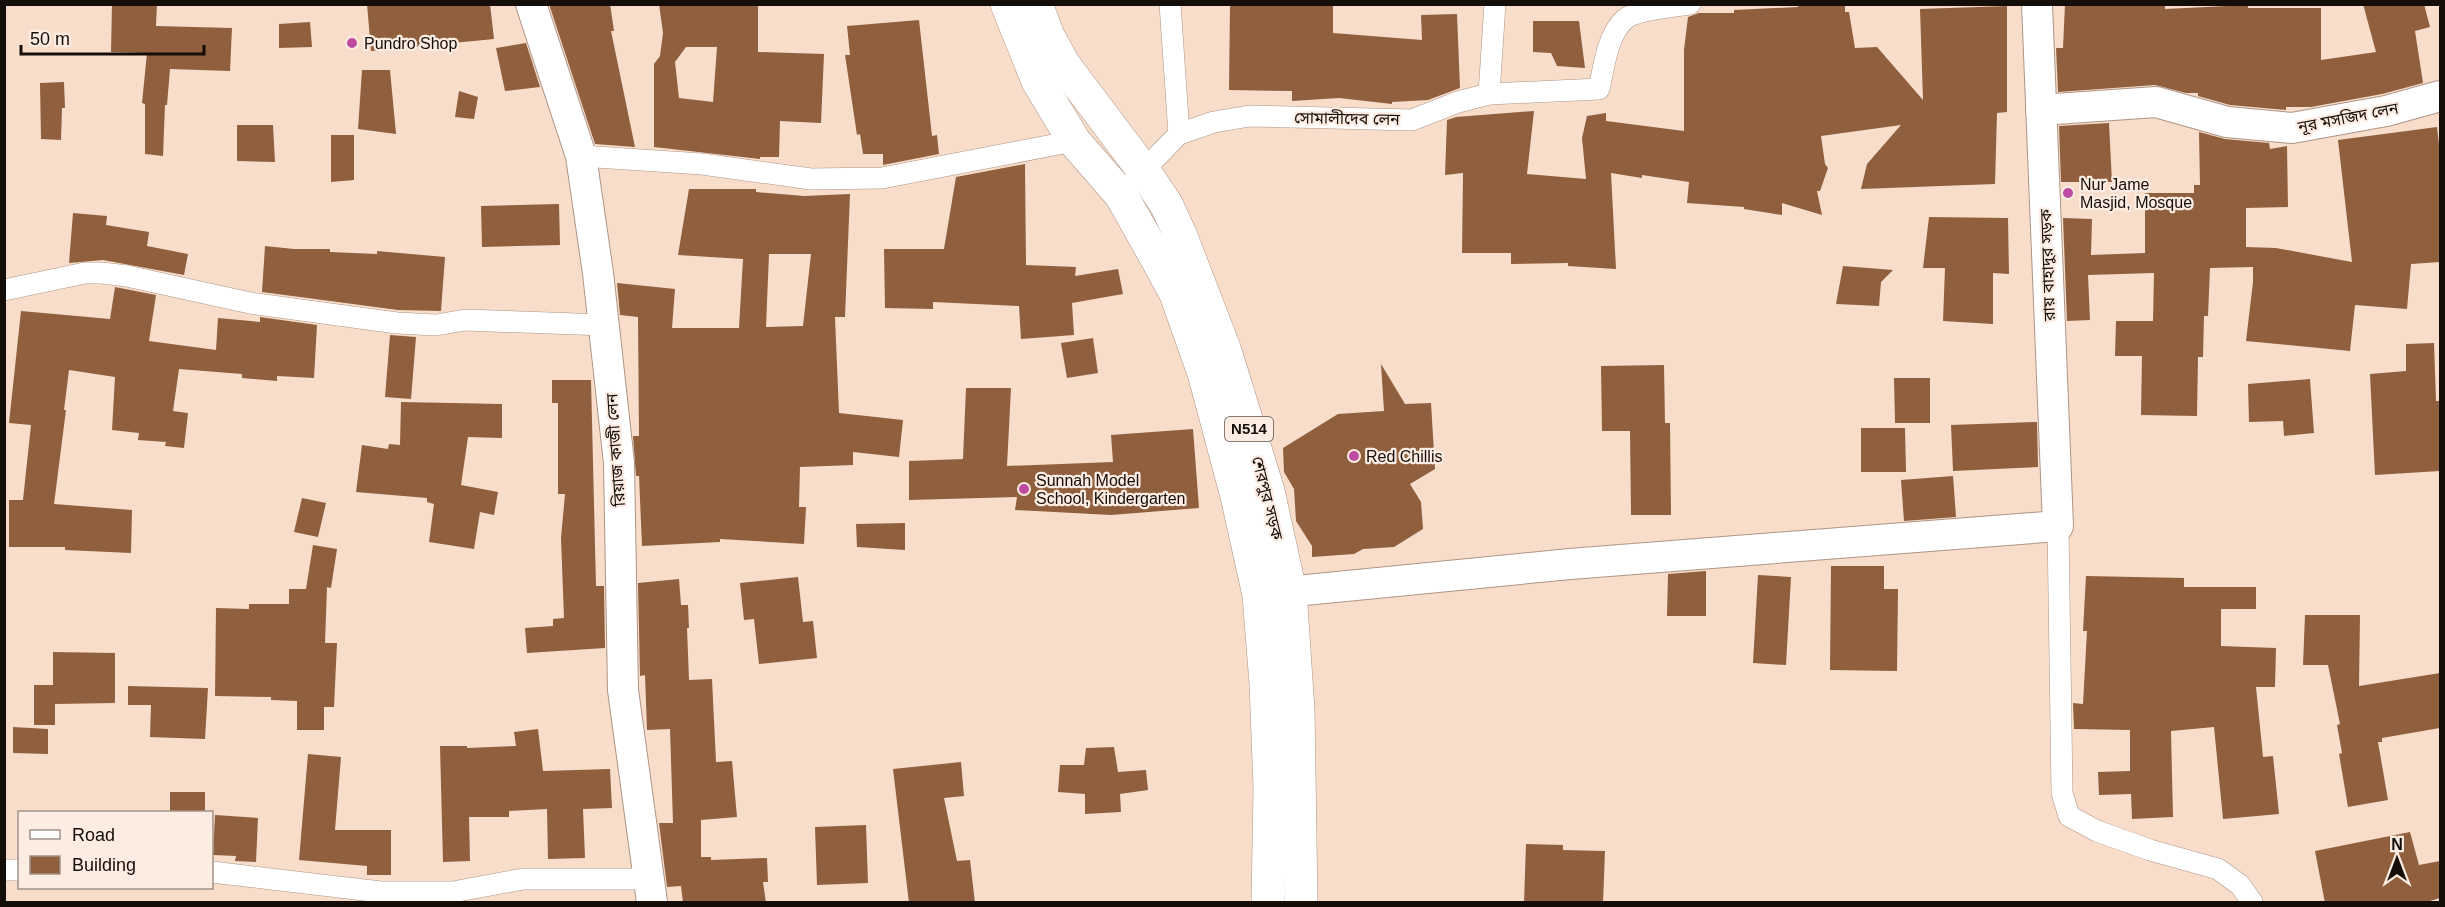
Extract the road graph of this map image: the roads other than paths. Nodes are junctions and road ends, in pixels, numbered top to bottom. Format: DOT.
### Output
graph roads {
  1 [pos="531,4"];
  2 [pos="1007,4"];
  3 [pos="1036,4"];
  4 [pos="1170,4"];
  5 [pos="1495,4"];
  6 [pos="1690,4"];
  7 [pos="2037,4"];
  8 [pos="1489,94"];
  9 [pos="2440,96"];
  10 [pos="2040,110"];
  11 [pos="1179,134"];
  12 [pos="1074,141"];
  13 [pos="581,156"];
  14 [pos="1143,170"];
  15 [pos="1120,195"];
  16 [pos="4,290"];
  17 [pos="604,325"];
  18 [pos="2058,526"];
  19 [pos="1274,593"];
  20 [pos="213,872"];
  21 [pos="651,891"];
  22 [pos="1268,903"];
  23 [pos="1301,903"];
  24 [pos="2252,903"];
  1 -- 13 [label="street, রিয়াজ কাজী লেন"];
  2 -- 12 [label="highway, শেরপুর সড়ক / N514"];
  3 -- 14 [label="highway, শেরপুর সড়ক / N514"];
  4 -- 11 [label="street"];
  5 -- 8 [label="street"];
  6 -- 8 [label="street, সোমালীদেব লেন"];
  7 -- 10 [label="street, রায় বাহাদুর সড়ক"];
  8 -- 11 [label="street, সোমালীদেব লেন"];
  9 -- 10 [label="street, নূর মসজিদ লেন"];
  10 -- 18 [label="street, রায় বাহাদুর সড়ক"];
  11 -- 14 [label="street, সোমালীদেব লেন"];
  12 -- 13 [label="street"];
  12 -- 15 [label="highway, শেরপুর সড়ক / N514"];
  13 -- 17 [label="street, রিয়াজ কাজী লেন"];
  14 -- 15 [label="street, সোমালীদেব লেন"];
  14 -- 19 [label="highway, শেরপুর সড়ক / N514"];
  15 -- 19 [label="highway, শেরপুর সড়ক / N514"];
  16 -- 17 [label="street"];
  17 -- 21 [label="street, রিয়াজ কাজী লেন"];
  18 -- 19 [label="street"];
  18 -- 24 [label="street"];
  19 -- 22 [label="highway, শেরপুর সড়ক / N514"];
  19 -- 23 [label="highway, শেরপুর সড়ক / N514"];
  20 -- 21 [label="street"];
}
